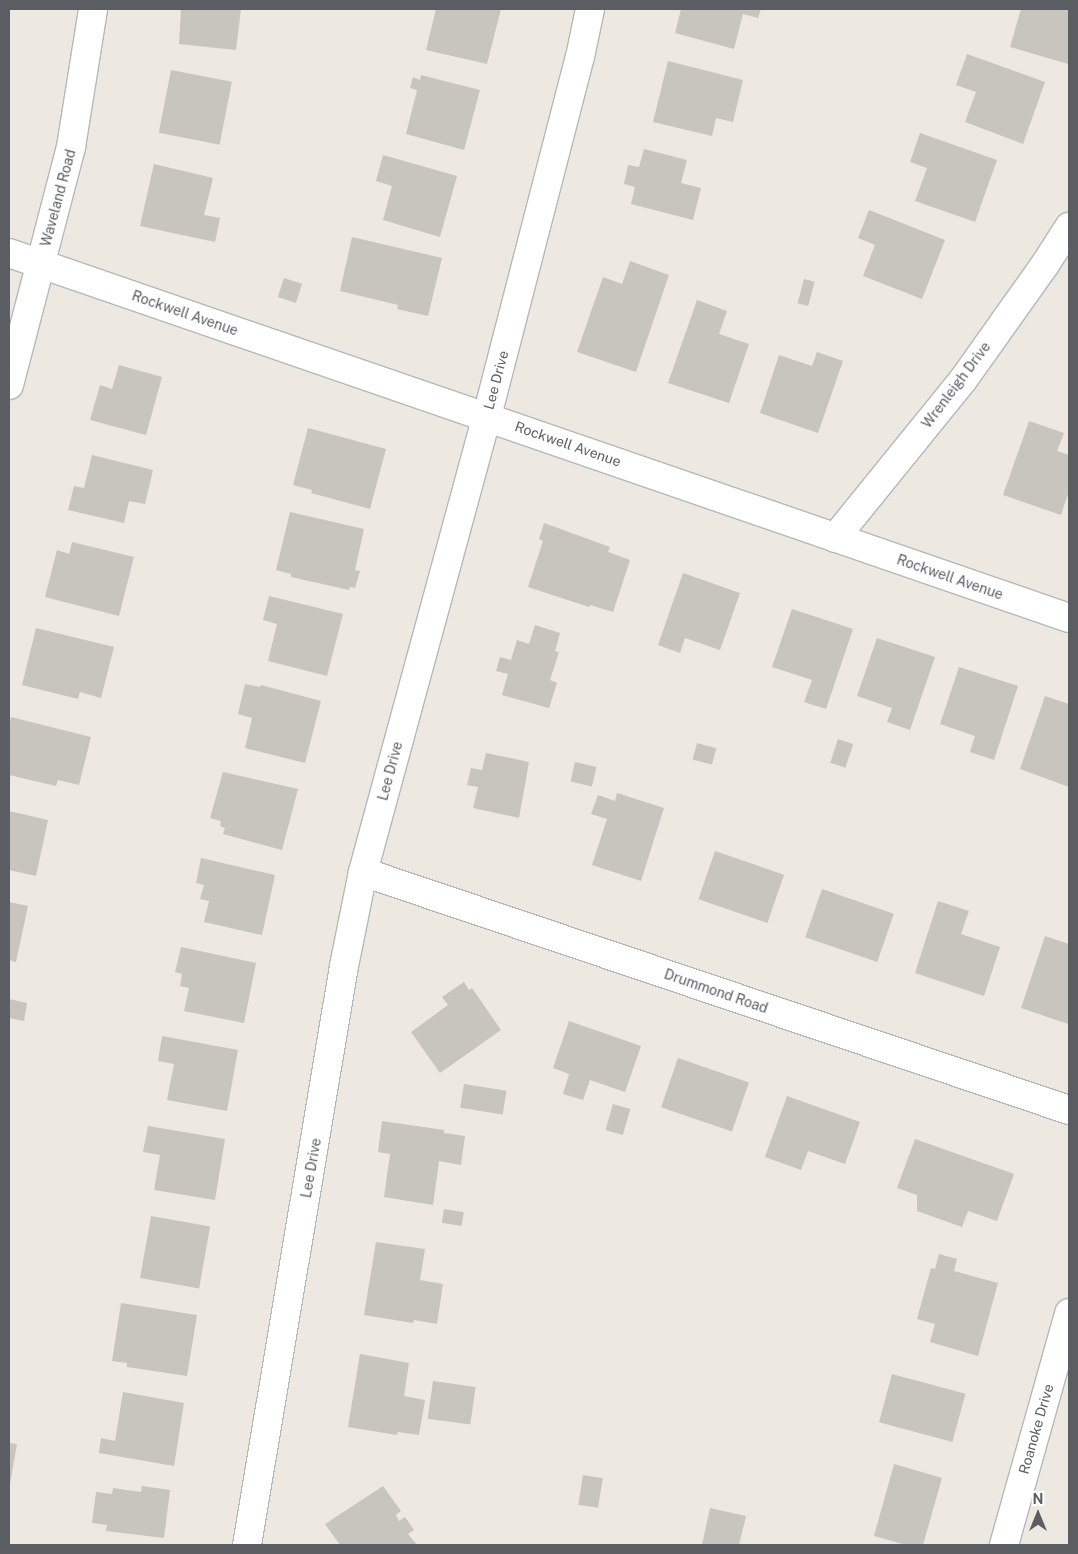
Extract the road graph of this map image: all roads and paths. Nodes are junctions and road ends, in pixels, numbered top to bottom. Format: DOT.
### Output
graph roads {
  1 [pos="93,9"];
  2 [pos="590,9"];
  3 [pos="1069,227"];
  4 [pos="9,253"];
  5 [pos="41,264"];
  6 [pos="9,385"];
  7 [pos="487,416"];
  8 [pos="835,538"];
  9 [pos="1069,618"];
  10 [pos="363,872"];
  11 [pos="1069,1110"];
  12 [pos="1069,1313"];
  13 [pos="247,1545"];
  14 [pos="1004,1545"];
  1 -- 5 [label="street, Waveland Road"];
  2 -- 7 [label="street, Lee Drive"];
  3 -- 8 [label="street, Wrenleigh Drive"];
  4 -- 5 [label="street, Rockwell Avenue"];
  5 -- 6 [label="street, Waveland Road"];
  5 -- 7 [label="street, Rockwell Avenue"];
  7 -- 8 [label="street, Rockwell Avenue"];
  7 -- 10 [label="street, Lee Drive"];
  8 -- 9 [label="street, Rockwell Avenue"];
  10 -- 11 [label="street, Drummond Road"];
  10 -- 13 [label="street, Lee Drive"];
  12 -- 14 [label="street, Roanoke Drive"];
}
